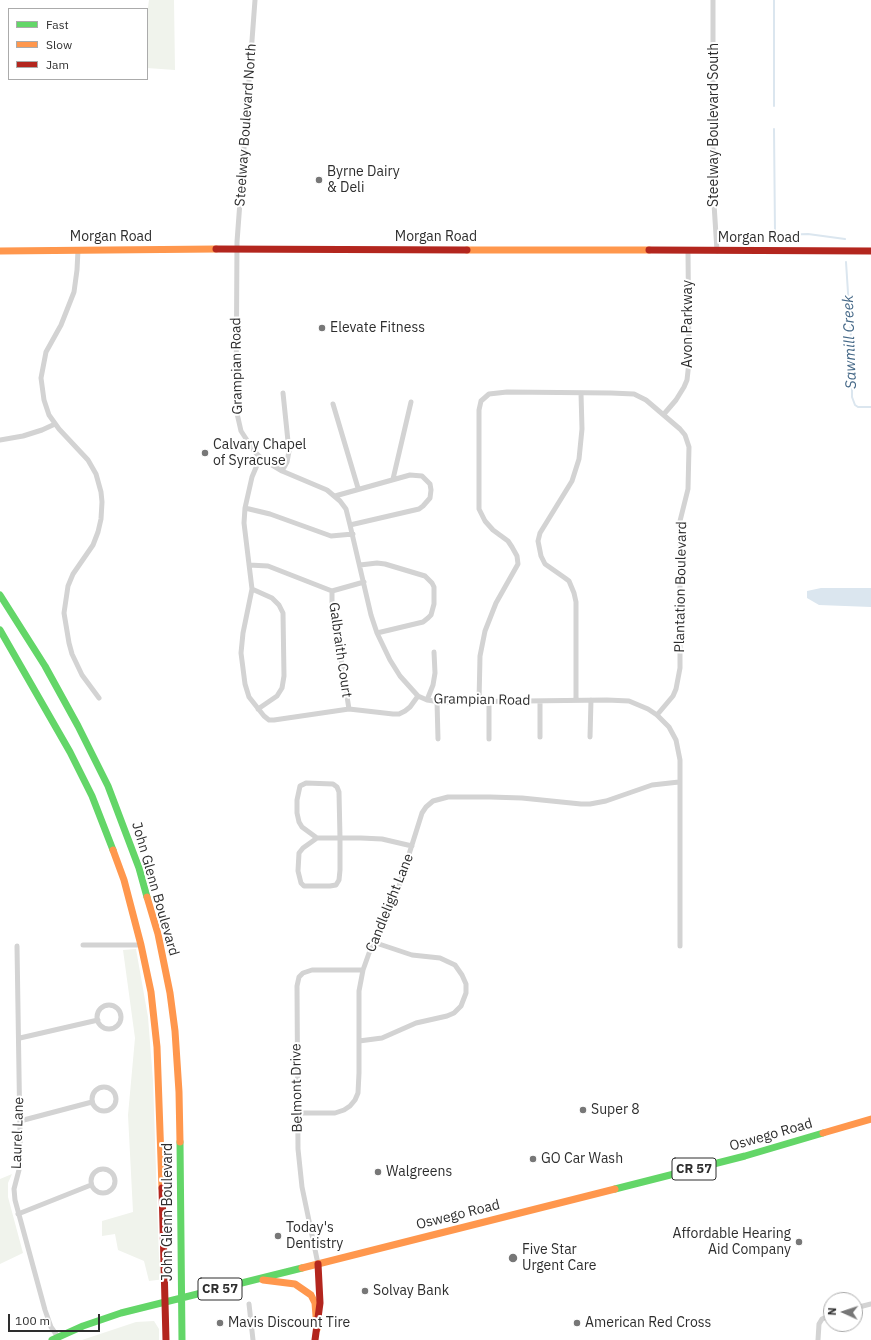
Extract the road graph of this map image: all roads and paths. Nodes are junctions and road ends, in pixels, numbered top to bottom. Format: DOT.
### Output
graph roads {
  1 [pos="255,0"];
  2 [pos="714,0"];
  3 [pos="237,249"];
  4 [pos="78,250"];
  5 [pos="0,251"];
  6 [pos="688,251"];
  7 [pos="717,251"];
  8 [pos="871,251"];
  9 [pos="283,393"];
  10 [pos="581,393"];
  11 [pos="411,402"];
  12 [pos="333,404"];
  13 [pos="664,414"];
  14 [pos="55,424"];
  15 [pos="0,440"];
  16 [pos="260,458"];
  17 [pos="282,471"];
  18 [pos="393,479"];
  19 [pos="358,488"];
  20 [pos="334,496"];
  21 [pos="245,508"];
  22 [pos="350,525"];
  23 [pos="353,534"];
  24 [pos="250,565"];
  25 [pos="360,565"];
  26 [pos="364,582"];
  27 [pos="252,589"];
  28 [pos="332,591"];
  29 [pos="0,595"];
  30 [pos="0,630"];
  31 [pos="377,633"];
  32 [pos="434,652"];
  33 [pos="418,696"];
  34 [pos="99,698"];
  35 [pos="427,700"];
  36 [pos="576,700"];
  37 [pos="591,700"];
  38 [pos="437,701"];
  39 [pos="488,701"];
  40 [pos="540,701"];
  41 [pos="479,702"];
  42 [pos="258,709"];
  43 [pos="349,709"];
  44 [pos="657,715"];
  45 [pos="540,737"];
  46 [pos="590,737"];
  47 [pos="489,738"];
  48 [pos="438,739"];
  49 [pos="679,782"];
  50 [pos="317,838"];
  51 [pos="340,838"];
  52 [pos="412,846"];
  53 [pos="373,942"];
  54 [pos="82,945"];
  55 [pos="141,945"];
  56 [pos="17,946"];
  57 [pos="680,946"];
  58 [pos="363,970"];
  59 [pos="98,1020"];
  60 [pos="20,1038"];
  61 [pos="359,1041"];
  62 [pos="92,1102"];
  63 [pos="297,1113"];
  64 [pos="871,1119"];
  65 [pos="20,1121"];
  66 [pos="91,1185"];
  67 [pos="18,1214"];
  68 [pos="318,1264"];
  69 [pos="258,1280"];
  70 [pos="181,1299"];
  71 [pos="166,1302"];
  72 [pos="249,1304"];
  73 [pos="823,1318"];
  74 [pos="317,1329"];
  75 [pos="55,1338"];
  76 [pos="166,1340"];
  77 [pos="182,1340"];
  78 [pos="253,1340"];
  79 [pos="315,1340"];
  80 [pos="818,1340"];
  1 -- 3 [label="street, Steelway Boulevard North"];
  2 -- 7 [label="street, Steelway Boulevard South"];
  3 -- 4 [label="main road, Morgan Road"];
  3 -- 6 [label="main road, Morgan Road"];
  3 -- 16 [label="street, Grampian Road"];
  4 -- 5 [label="main road, Morgan Road"];
  4 -- 14 [label="street"];
  6 -- 7 [label="main road, Morgan Road"];
  6 -- 13 [label="street, Avon Parkway"];
  7 -- 8 [label="main road, Morgan Road"];
  9 -- 17 [label="street"];
  10 -- 13 [label="street, Plantation Boulevard"];
  10 -- 36 [label="street"];
  10 -- 41 [label="street, Plantation Boulevard"];
  11 -- 18 [label="street"];
  12 -- 19 [label="street"];
  13 -- 44 [label="street, Plantation Boulevard"];
  14 -- 15 [label="street"];
  14 -- 34 [label="street"];
  16 -- 17 [label="street, Grampian Road"];
  16 -- 21 [label="street"];
  17 -- 20 [label="street, Grampian Road"];
  18 -- 19 [label="street"];
  18 -- 22 [label="street"];
  19 -- 20 [label="street"];
  20 -- 22 [label="street, Grampian Road"];
  21 -- 23 [label="street"];
  21 -- 24 [label="street"];
  22 -- 23 [label="street, Grampian Road"];
  23 -- 25 [label="street, Grampian Road"];
  24 -- 27 [label="street"];
  24 -- 28 [label="street"];
  25 -- 26 [label="street, Grampian Road"];
  25 -- 31 [label="street"];
  26 -- 28 [label="street"];
  26 -- 31 [label="street, Grampian Road"];
  27 -- 42 [label="street"];
  27 -- 42 [label="street"];
  28 -- 43 [label="street, Galbraith Court"];
  29 -- 70 [label="main road, John Glenn Boulevard"];
  30 -- 55 [label="main road, John Glenn Boulevard"];
  31 -- 33 [label="street, Grampian Road"];
  32 -- 35 [label="street"];
  33 -- 35 [label="street, Grampian Road"];
  33 -- 43 [label="street"];
  35 -- 38 [label="street, Grampian Road"];
  36 -- 37 [label="street, Grampian Road"];
  36 -- 40 [label="street, Grampian Road"];
  37 -- 44 [label="street, Grampian Road"];
  37 -- 46 [label="street"];
  38 -- 41 [label="street, Grampian Road"];
  38 -- 48 [label="street"];
  39 -- 40 [label="street, Grampian Road"];
  39 -- 41 [label="street, Grampian Road"];
  39 -- 47 [label="street"];
  40 -- 45 [label="street"];
  42 -- 43 [label="street"];
  44 -- 49 [label="street, Grampian Road"];
  49 -- 52 [label="street, Candlelight Lane"];
  49 -- 57 [label="street, Grampian Road"];
  50 -- 51 [label="street"];
  50 -- 51 [label="street"];
  50 -- 51 [label="street"];
  51 -- 52 [label="street"];
  52 -- 53 [label="street, Candlelight Lane"];
  53 -- 58 [label="street, Candlelight Lane"];
  53 -- 61 [label="street"];
  54 -- 55 [label="street"];
  55 -- 71 [label="main road, John Glenn Boulevard"];
  56 -- 60 [label="street, Laurel Lane"];
  58 -- 61 [label="street, Candlelight Lane"];
  58 -- 63 [label="street, Belmont Drive"];
  59 -- 59 [label="street"];
  59 -- 60 [label="street"];
  60 -- 65 [label="street, Laurel Lane"];
  61 -- 63 [label="street, Candlelight Lane"];
  62 -- 62 [label="street"];
  62 -- 65 [label="street"];
  63 -- 68 [label="street, Belmont Drive"];
  64 -- 68 [label="main road, Oswego Road / CR 57"];
  65 -- 67 [label="street, Laurel Lane"];
  66 -- 66 [label="street"];
  66 -- 67 [label="street"];
  67 -- 75 [label="street, Laurel Lane"];
  68 -- 69 [label="main road, Oswego Road / CR 57"];
  68 -- 74 [label="main road"];
  69 -- 70 [label="main road, Oswego Road / CR 57"];
  69 -- 74 [label="main road"];
  70 -- 71 [label="main road, Oswego Road / CR 57"];
  70 -- 77 [label="main road, John Glenn Boulevard"];
  71 -- 75 [label="main road, Oswego Road / CR 57"];
  71 -- 76 [label="main road, John Glenn Boulevard"];
  72 -- 78 [label="street"];
  73 -- 80 [label="street"];
  74 -- 79 [label="main road"];
}
